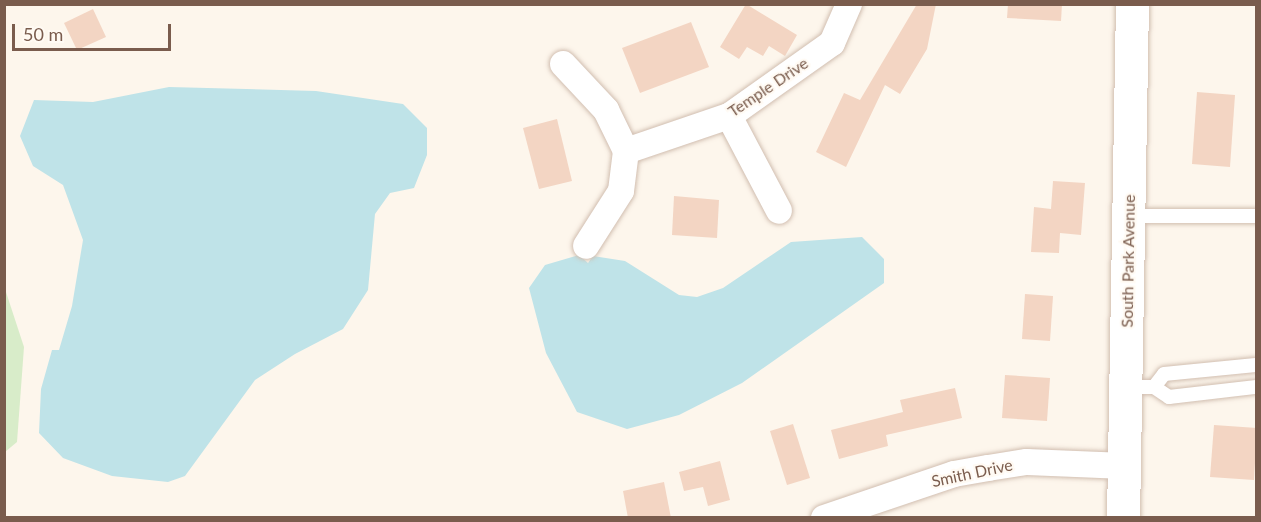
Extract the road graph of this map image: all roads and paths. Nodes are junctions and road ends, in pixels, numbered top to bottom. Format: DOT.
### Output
graph roads {
  1 [pos="849,4"];
  2 [pos="1132,4"];
  3 [pos="563,64"];
  4 [pos="729,116"];
  5 [pos="626,151"];
  6 [pos="779,211"];
  7 [pos="1129,216"];
  8 [pos="1257,216"];
  9 [pos="586,246"];
  10 [pos="1257,365"];
  11 [pos="1140,387"];
  12 [pos="1257,387"];
  13 [pos="1125,466"];
  14 [pos="824,518"];
  15 [pos="1123,518"];
  1 -- 4 [label="street, Temple Drive"];
  2 -- 7 [label="street, South Park Avenue"];
  3 -- 5 [label="street"];
  4 -- 5 [label="street, Temple Drive"];
  4 -- 6 [label="street"];
  5 -- 9 [label="street"];
  7 -- 8 [label="lane"];
  7 -- 11 [label="street, South Park Avenue"];
  10 -- 11 [label="lane"];
  11 -- 12 [label="lane"];
  11 -- 13 [label="street, South Park Avenue"];
  13 -- 14 [label="street, Smith Drive"];
  13 -- 15 [label="street, South Park Avenue"];
}
